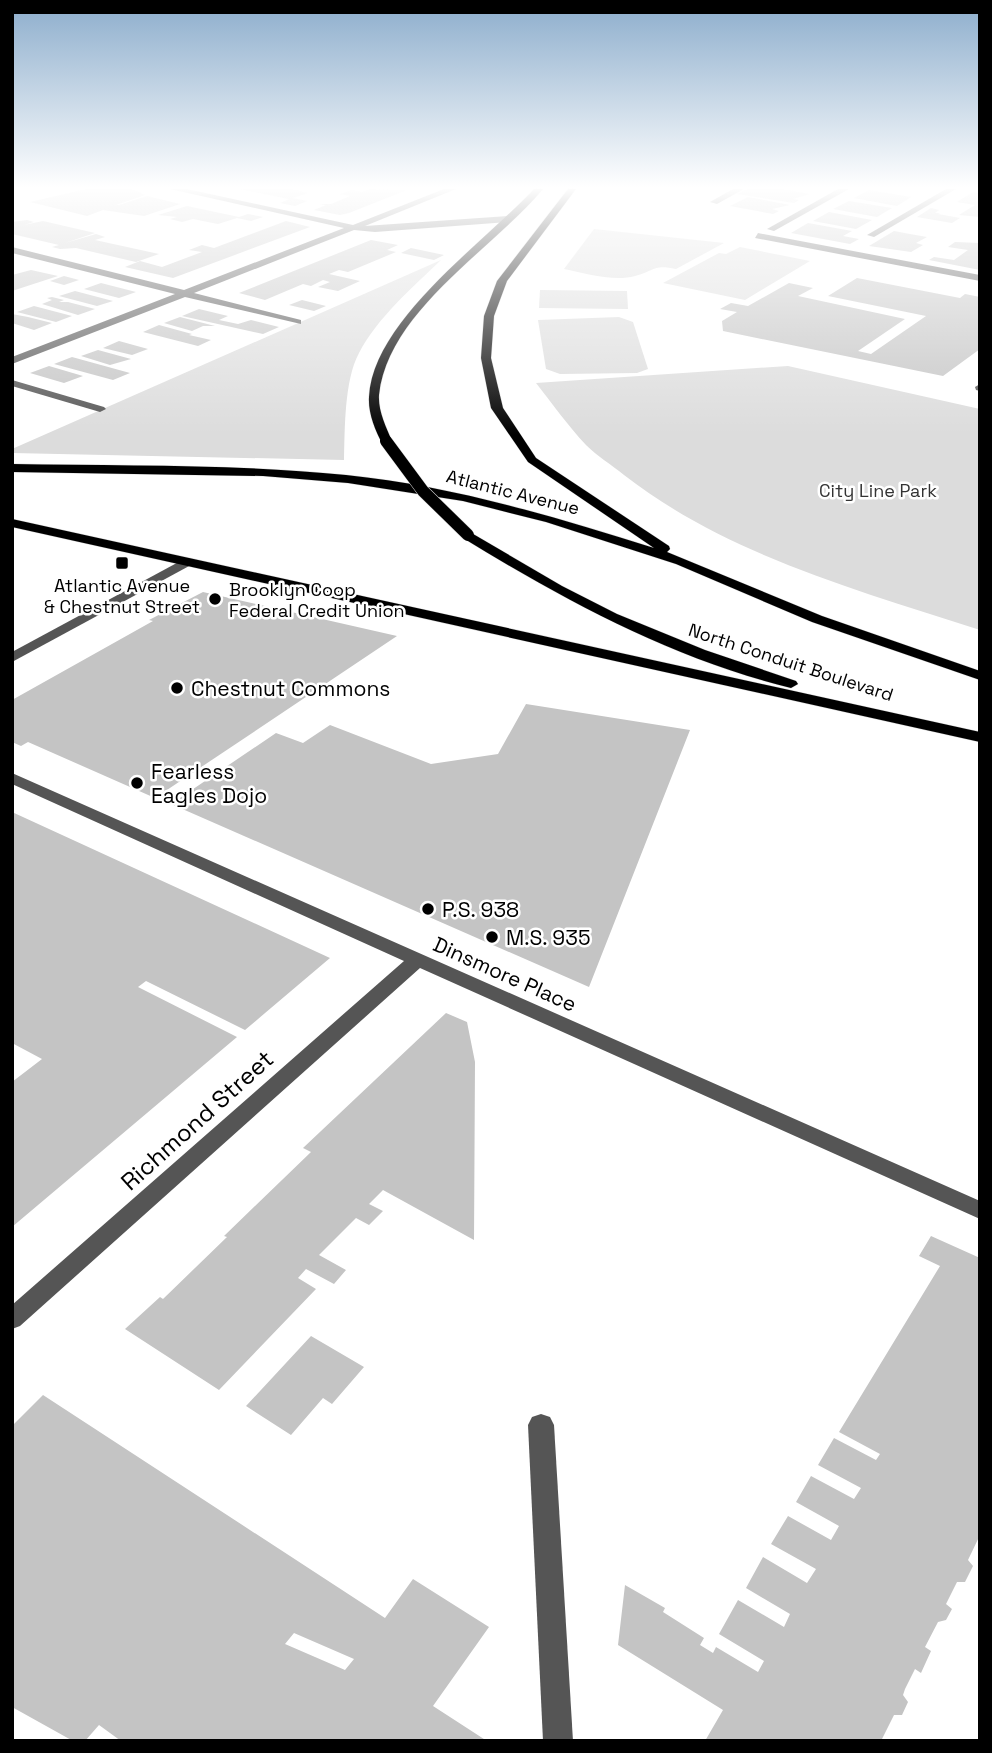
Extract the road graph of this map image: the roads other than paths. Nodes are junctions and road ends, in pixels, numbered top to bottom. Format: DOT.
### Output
graph roads {
  1 [pos="97,271"];
  2 [pos="244,271"];
  3 [pos="456,271"];
  4 [pos="510,271"];
  5 [pos="942,271"];
  6 [pos="980,278"];
  7 [pos="187,293"];
  8 [pos="298,322"];
  9 [pos="12,361"];
  10 [pos="12,383"];
  11 [pos="100,410"];
  12 [pos="12,468"];
  13 [pos="12,523"];
  14 [pos="681,561"];
  15 [pos="186,562"];
  16 [pos="12,658"];
  17 [pos="980,676"];
  18 [pos="899,719"];
  19 [pos="980,737"];
  20 [pos="12,778"];
  21 [pos="417,960"];
  22 [pos="980,1211"];
  23 [pos="12,1319"];
  24 [pos="541,1425"];
  25 [pos="558,1741"];
  1 -- 7 [label="street"];
  2 -- 7 [label="street"];
  3 -- 18 [label="main road, North Conduit Boulevard, bridge"];
  4 -- 14 [label="main road"];
  5 -- 6 [label="street"];
  7 -- 8 [label="street"];
  7 -- 9 [label="street"];
  10 -- 11 [label="street"];
  12 -- 14 [label="main road, Atlantic Avenue"];
  13 -- 15 [label="main road"];
  14 -- 17 [label="main road, Atlantic Avenue"];
  15 -- 16 [label="street"];
  15 -- 18 [label="main road"];
  18 -- 19 [label="main road"];
  20 -- 21 [label="street, Dinsmore Place"];
  21 -- 22 [label="street, Dinsmore Place"];
  21 -- 23 [label="street, Richmond Street"];
  24 -- 25 [label="street"];
}
